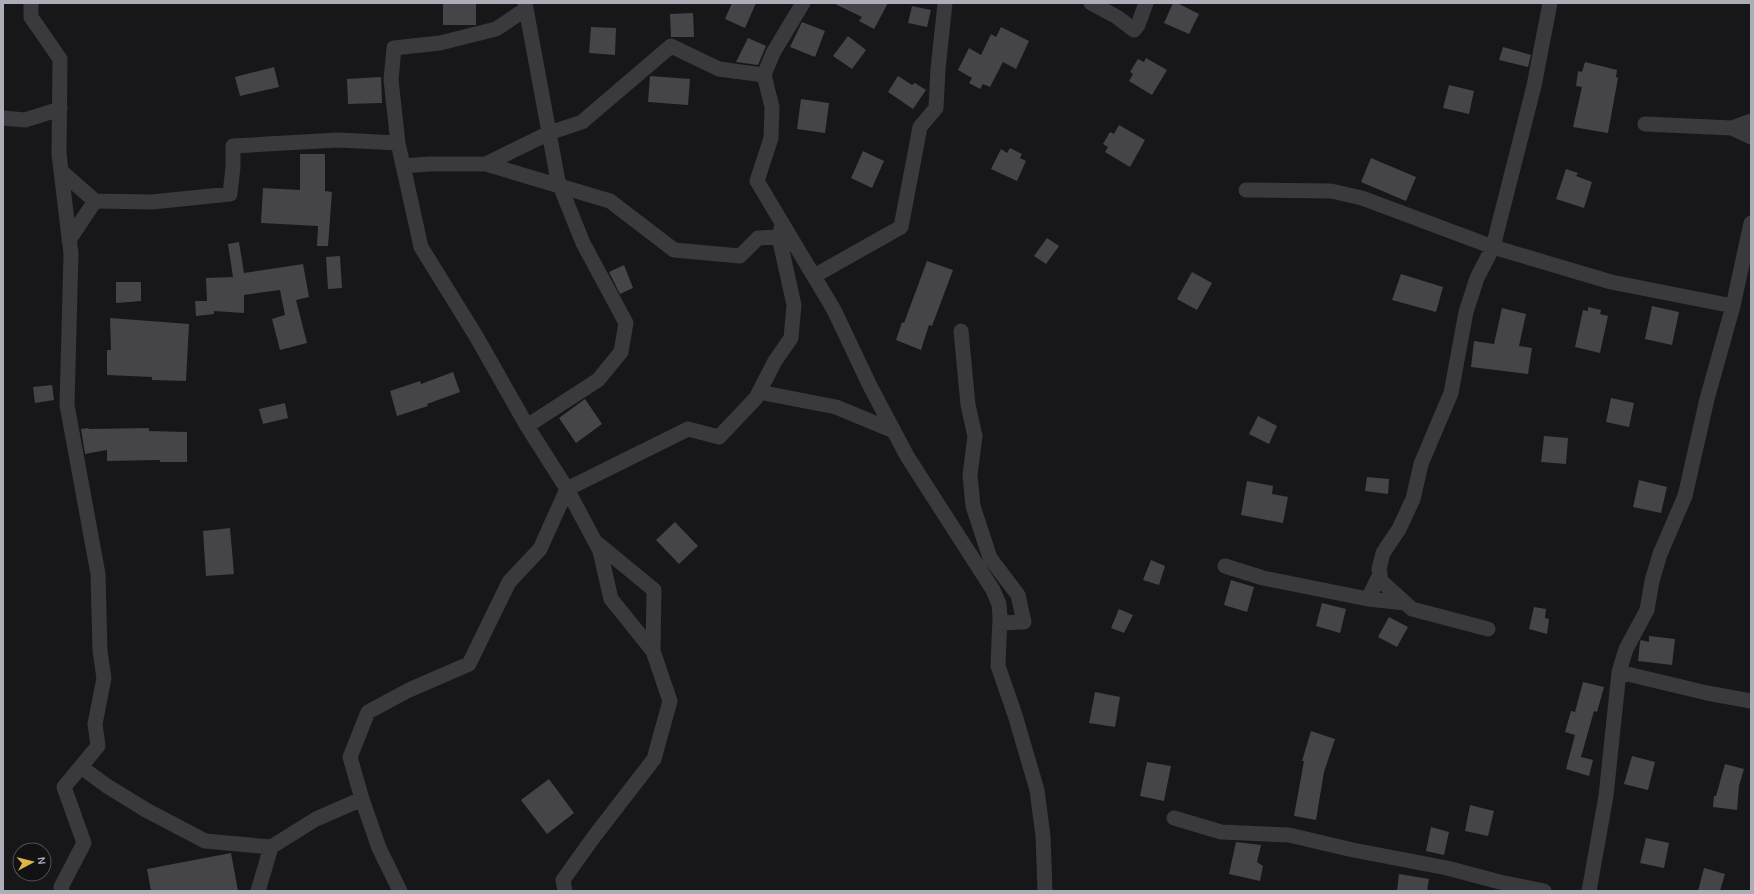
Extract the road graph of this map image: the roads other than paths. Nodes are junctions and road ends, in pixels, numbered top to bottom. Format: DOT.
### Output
graph roads {
  1 [pos="31,3"];
  2 [pos="802,3"];
  3 [pos="945,3"];
  4 [pos="1091,3"];
  5 [pos="1146,3"];
  6 [pos="1550,3"];
  7 [pos="526,6"];
  8 [pos="764,75"];
  9 [pos="60,109"];
  10 [pos="3,118"];
  11 [pos="1751,121"];
  12 [pos="1646,124"];
  13 [pos="1732,128"];
  14 [pos="549,133"];
  15 [pos="1751,137"];
  16 [pos="398,143"];
  17 [pos="486,164"];
  18 [pos="403,166"];
  19 [pos="62,172"];
  20 [pos="560,186"];
  21 [pos="1246,190"];
  22 [pos="95,201"];
  23 [pos="1751,223"];
  24 [pos="781,230"];
  25 [pos="70,240"];
  26 [pos="1493,247"];
  27 [pos="814,276"];
  28 [pos="1733,306"];
  29 [pos="961,331"];
  30 [pos="759,392"];
  31 [pos="527,426"];
  32 [pos="894,431"];
  33 [pos="567,490"];
  34 [pos="595,541"];
  35 [pos="1225,566"];
  36 [pos="1380,574"];
  37 [pos="1368,599"];
  38 [pos="1405,603"];
  39 [pos="1000,623"];
  40 [pos="1488,629"];
  41 [pos="653,651"];
  42 [pos="1620,672"];
  43 [pos="1751,701"];
  44 [pos="81,767"];
  45 [pos="362,799"];
  46 [pos="1174,818"];
  47 [pos="271,848"];
  48 [pos="62,891"];
  49 [pos="258,891"];
  50 [pos="400,891"];
  51 [pos="565,891"];
  52 [pos="1046,891"];
  53 [pos="1544,891"];
  54 [pos="1589,891"];
  1 -- 9 [label="street"];
  2 -- 8 [label="street"];
  3 -- 27 [label="street"];
  4 -- 5 [label="street"];
  6 -- 26 [label="street"];
  7 -- 14 [label="street"];
  7 -- 16 [label="street"];
  8 -- 14 [label="street"];
  8 -- 24 [label="street"];
  9 -- 10 [label="street"];
  9 -- 19 [label="street"];
  11 -- 13 [label="street"];
  12 -- 13 [label="street"];
  13 -- 15 [label="street"];
  14 -- 17 [label="street"];
  14 -- 20 [label="street"];
  16 -- 18 [label="street"];
  16 -- 22 [label="street"];
  17 -- 18 [label="street"];
  17 -- 20 [label="street"];
  18 -- 31 [label="street"];
  19 -- 22 [label="street"];
  19 -- 25 [label="street"];
  20 -- 24 [label="street"];
  20 -- 31 [label="street"];
  21 -- 26 [label="street"];
  22 -- 25 [label="street"];
  23 -- 28 [label="street"];
  24 -- 27 [label="street"];
  24 -- 30 [label="street"];
  25 -- 44 [label="street"];
  26 -- 28 [label="street"];
  26 -- 36 [label="street"];
  27 -- 32 [label="street"];
  28 -- 42 [label="street"];
  29 -- 39 [label="street"];
  30 -- 32 [label="street"];
  30 -- 33 [label="street"];
  31 -- 33 [label="street"];
  32 -- 39 [label="street"];
  33 -- 34 [label="street"];
  33 -- 45 [label="street"];
  34 -- 41 [label="street"];
  34 -- 41 [label="street"];
  35 -- 37 [label="street"];
  36 -- 37 [label="street"];
  36 -- 38 [label="street"];
  37 -- 38 [label="street"];
  38 -- 40 [label="street"];
  39 -- 52 [label="street"];
  41 -- 51 [label="street"];
  42 -- 43 [label="street"];
  42 -- 54 [label="street"];
  44 -- 47 [label="street"];
  44 -- 48 [label="street"];
  45 -- 47 [label="street"];
  45 -- 50 [label="street"];
  46 -- 53 [label="street"];
  47 -- 49 [label="street"];
}
